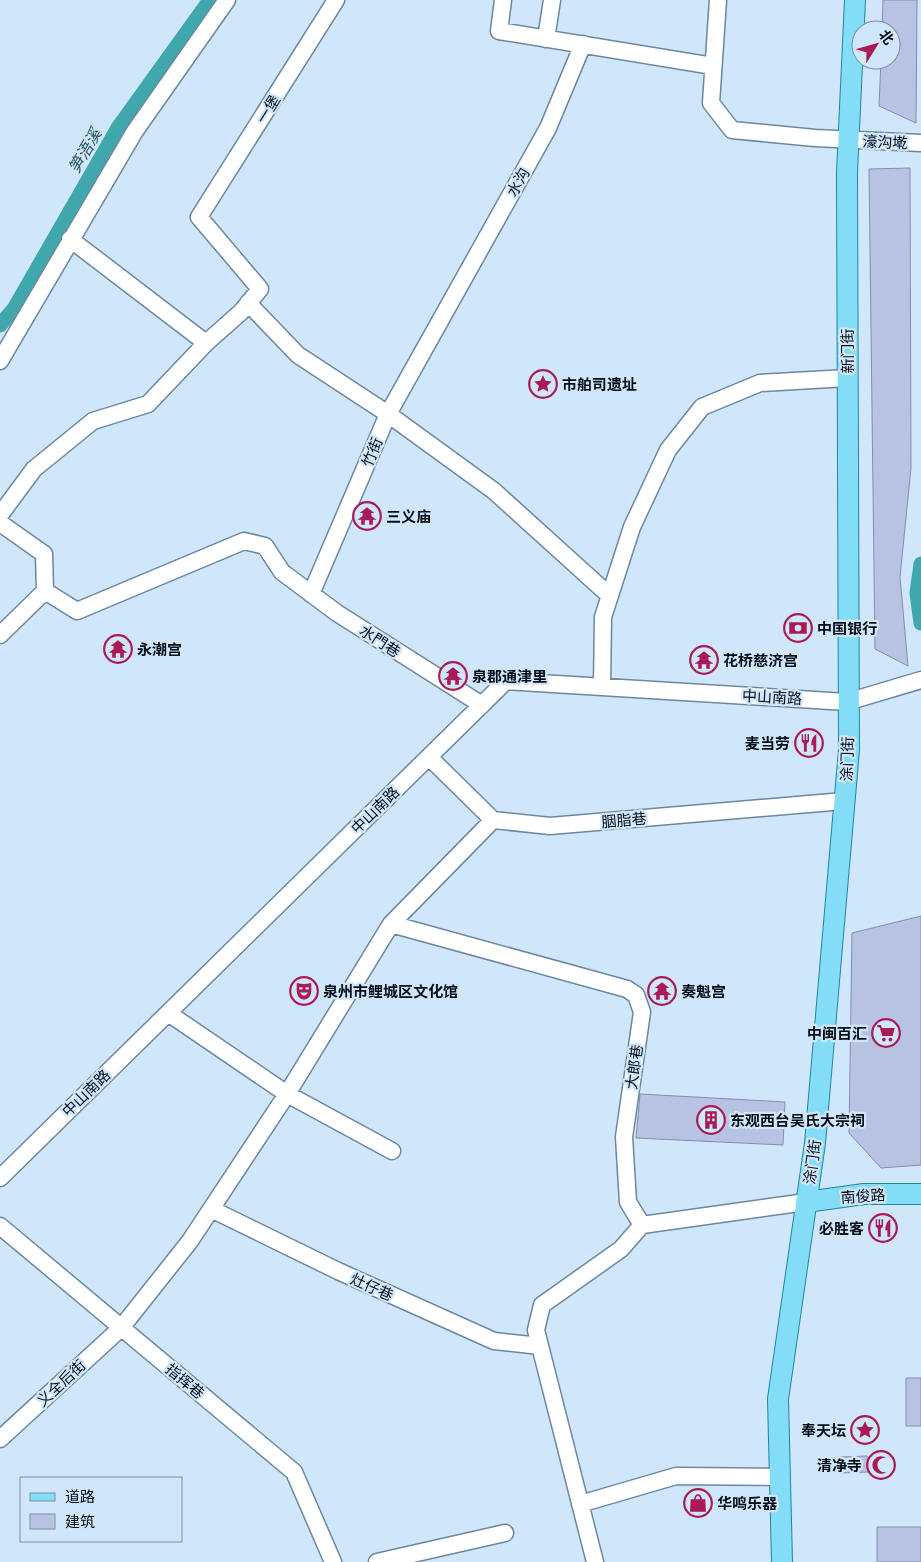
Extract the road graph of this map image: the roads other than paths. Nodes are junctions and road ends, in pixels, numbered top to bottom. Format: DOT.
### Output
graph roads {
  1 [pos="226,0"];
  2 [pos="336,0"];
  3 [pos="503,0"];
  4 [pos="552,0"];
  5 [pos="718,0"];
  6 [pos="855,0"];
  7 [pos="546,38"];
  8 [pos="583,44"];
  9 [pos="713,66"];
  10 [pos="848,140"];
  11 [pos="921,143"];
  12 [pos="70,239"];
  13 [pos="248,303"];
  14 [pos="444,314"];
  15 [pos="206,343"];
  16 [pos="0,361"];
  17 [pos="847,378"];
  18 [pos="388,414"];
  19 [pos="0,515"];
  20 [pos="0,523"];
  21 [pos="44,591"];
  22 [pos="311,594"];
  23 [pos="610,596"];
  24 [pos="0,635"];
  25 [pos="921,680"];
  26 [pos="602,687"];
  27 [pos="847,702"];
  28 [pos="482,706"];
  29 [pos="429,757"];
  30 [pos="844,802"];
  31 [pos="493,820"];
  32 [pos="391,924"];
  33 [pos="168,1013"];
  34 [pos="287,1094"];
  35 [pos="392,1150"];
  36 [pos="0,1178"];
  37 [pos="921,1194"];
  38 [pos="806,1202"];
  39 [pos="211,1209"];
  40 [pos="642,1225"];
  41 [pos="0,1226"];
  42 [pos="121,1328"];
  43 [pos="540,1346"];
  44 [pos="0,1439"];
  45 [pos="780,1477"];
  46 [pos="580,1504"];
  47 [pos="505,1533"];
  48 [pos="334,1562"];
  49 [pos="377,1562"];
  50 [pos="595,1562"];
  51 [pos="782,1562"];
  1 -- 12 [label="street"];
  2 -- 13 [label="street, 一堡"];
  3 -- 7 [label="street"];
  4 -- 7 [label="street"];
  5 -- 9 [label="street, 濠沟墘"];
  6 -- 10 [label="main road, 新门街"];
  7 -- 8 [label="street"];
  8 -- 9 [label="street"];
  8 -- 14 [label="street, 水沟"];
  9 -- 10 [label="street, 濠沟墘"];
  10 -- 11 [label="street, 濠沟墘"];
  10 -- 17 [label="main road, 新门街"];
  12 -- 15 [label="street"];
  12 -- 16 [label="street"];
  13 -- 15 [label="street"];
  13 -- 18 [label="street"];
  14 -- 18 [label="street, 竹街"];
  15 -- 19 [label="street"];
  17 -- 23 [label="street"];
  17 -- 27 [label="main road, 新门街"];
  18 -- 22 [label="street, 竹街"];
  18 -- 23 [label="street"];
  20 -- 21 [label="street"];
  21 -- 22 [label="street, 水門巷"];
  21 -- 24 [label="street"];
  22 -- 28 [label="street, 水門巷"];
  23 -- 26 [label="street"];
  25 -- 27 [label="street"];
  26 -- 27 [label="street, 中山南路"];
  26 -- 28 [label="street, 中山南路"];
  27 -- 30 [label="main road, 涂门街"];
  28 -- 29 [label="street, 中山南路"];
  29 -- 31 [label="street"];
  29 -- 33 [label="street, 中山南路"];
  30 -- 31 [label="street, 胭脂巷"];
  30 -- 38 [label="main road, 涂门街"];
  31 -- 32 [label="street, 义全后街"];
  32 -- 34 [label="street, 义全后街"];
  32 -- 40 [label="street, 大郎巷"];
  33 -- 34 [label="street"];
  33 -- 36 [label="street, 中山南路"];
  34 -- 35 [label="street"];
  34 -- 39 [label="street, 义全后街"];
  37 -- 38 [label="main road, 南俊路"];
  38 -- 40 [label="street"];
  38 -- 45 [label="main road, 涂门街"];
  39 -- 42 [label="street, 义全后街"];
  39 -- 43 [label="street, 灶仔巷"];
  40 -- 43 [label="street"];
  41 -- 42 [label="street, 指挥巷"];
  42 -- 44 [label="street, 义全后街"];
  42 -- 48 [label="street, 指挥巷"];
  43 -- 46 [label="street"];
  45 -- 46 [label="street"];
  45 -- 51 [label="main road, 涂门街"];
  46 -- 50 [label="street"];
  47 -- 49 [label="street"];
}
